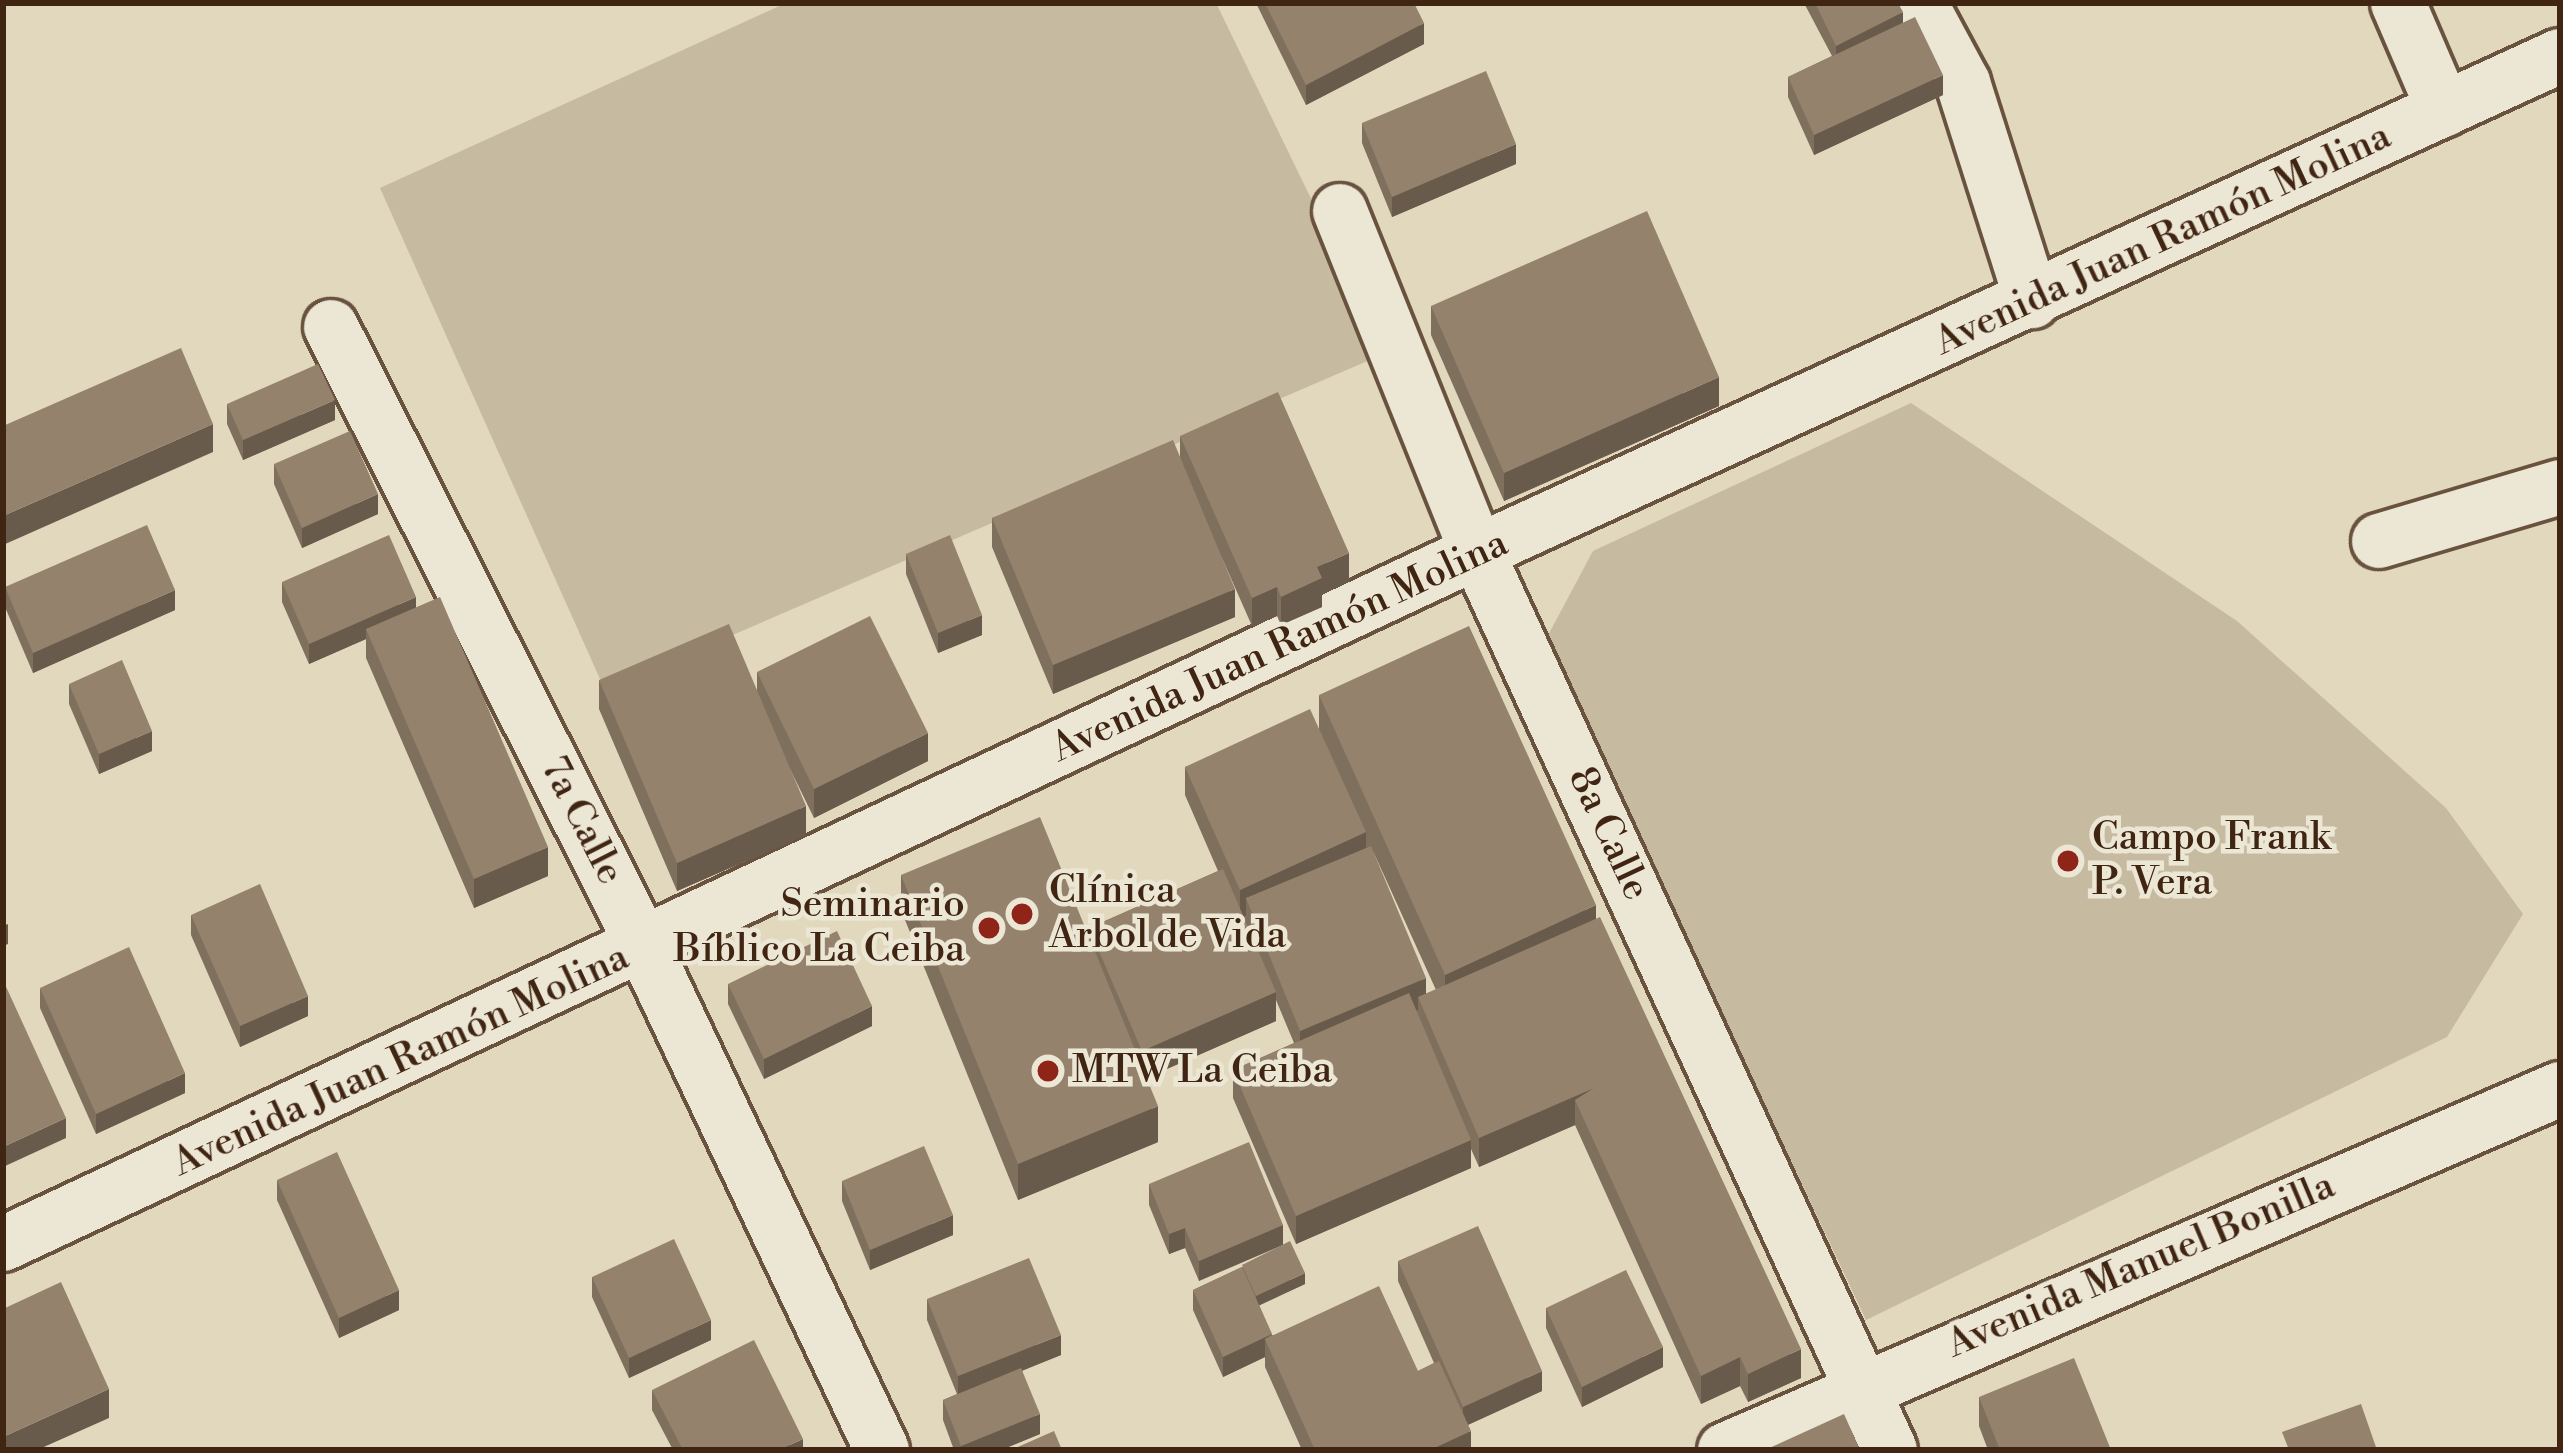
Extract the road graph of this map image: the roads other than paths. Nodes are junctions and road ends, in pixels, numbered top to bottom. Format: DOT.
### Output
graph roads {
  1 [pos="1920,3"];
  2 [pos="2398,3"];
  3 [pos="2560,56"];
  4 [pos="2444,110"];
  5 [pos="1340,211"];
  6 [pos="2032,301"];
  7 [pos="332,327"];
  8 [pos="2560,487"];
  9 [pos="2379,542"];
  10 [pos="1477,552"];
  11 [pos="645,949"];
  12 [pos="2560,1089"];
  13 [pos="3,1244"];
  14 [pos="1862,1386"];
  15 [pos="881,1450"];
  16 [pos="1725,1450"];
  17 [pos="1891,1450"];
  1 -- 6 [label="street"];
  2 -- 4 [label="street"];
  3 -- 4 [label="street, Avenida Juan Ramón Molina"];
  4 -- 6 [label="street, Avenida Juan Ramón Molina"];
  5 -- 10 [label="street, 8a Calle"];
  6 -- 10 [label="street, Avenida Juan Ramón Molina"];
  7 -- 11 [label="street, 7a Calle"];
  8 -- 9 [label="street"];
  10 -- 11 [label="street, Avenida Juan Ramón Molina"];
  10 -- 14 [label="street, 8a Calle"];
  11 -- 13 [label="street, Avenida Juan Ramón Molina"];
  11 -- 15 [label="street, 7a Calle"];
  12 -- 14 [label="street, Avenida Manuel Bonilla"];
  14 -- 16 [label="street, Avenida Manuel Bonilla"];
  14 -- 17 [label="street, 8a Calle"];
}
